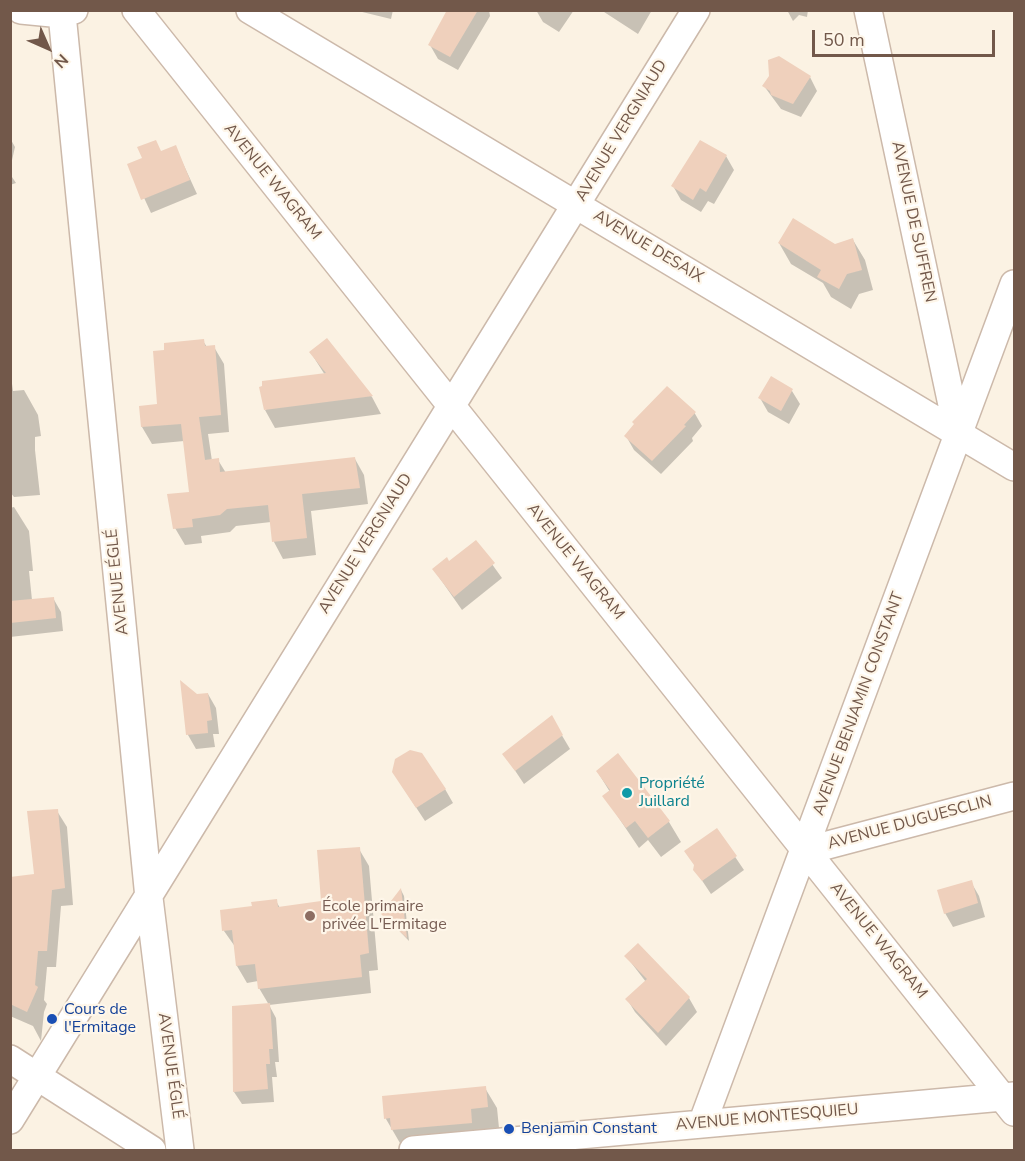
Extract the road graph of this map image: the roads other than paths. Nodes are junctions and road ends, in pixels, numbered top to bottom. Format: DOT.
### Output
graph roads {
  1 [pos="21,10"];
  2 [pos="136,10"];
  3 [pos="250,10"];
  4 [pos="696,10"];
  5 [pos="868,10"];
  6 [pos="68,12"];
  7 [pos="577,205"];
  8 [pos="1014,284"];
  9 [pos="451,407"];
  10 [pos="958,433"];
  11 [pos="1014,467"];
  12 [pos="1014,796"];
  13 [pos="805,851"];
  14 [pos="149,897"];
  15 [pos="10,1059"];
  16 [pos="37,1078"];
  17 [pos="1011,1102"];
  18 [pos="10,1120"];
  19 [pos="702,1124"];
  20 [pos="152,1150"];
  21 [pos="180,1150"];
  22 [pos="413,1150"];
  1 -- 6 [label="street"];
  2 -- 9 [label="street, AVENUE WAGRAM"];
  3 -- 7 [label="street, AVENUE DESAIX"];
  4 -- 7 [label="street, AVENUE VERGNIAUD"];
  5 -- 10 [label="street, AVENUE DE SUFFREN"];
  6 -- 14 [label="street, AVENUE ÉGLÉ"];
  7 -- 9 [label="street, AVENUE VERGNIAUD"];
  7 -- 10 [label="street, AVENUE DESAIX"];
  8 -- 10 [label="street, AVENUE BENJAMIN CONSTANT"];
  9 -- 13 [label="street, AVENUE WAGRAM"];
  9 -- 14 [label="street, AVENUE VERGNIAUD"];
  10 -- 11 [label="street, AVENUE DESAIX"];
  10 -- 13 [label="street, AVENUE BENJAMIN CONSTANT"];
  12 -- 13 [label="street, AVENUE DUGUESCLIN"];
  13 -- 17 [label="street, AVENUE WAGRAM"];
  13 -- 19 [label="street, AVENUE BENJAMIN CONSTANT"];
  14 -- 16 [label="street, AVENUE VERGNIAUD"];
  14 -- 21 [label="street, AVENUE ÉGLÉ"];
  15 -- 16 [label="street"];
  16 -- 18 [label="street, AVENUE VERGNIAUD"];
  16 -- 20 [label="street"];
  17 -- 19 [label="street, AVENUE MONTESQUIEU"];
  19 -- 22 [label="street, AVENUE MONTESQUIEU"];
}
